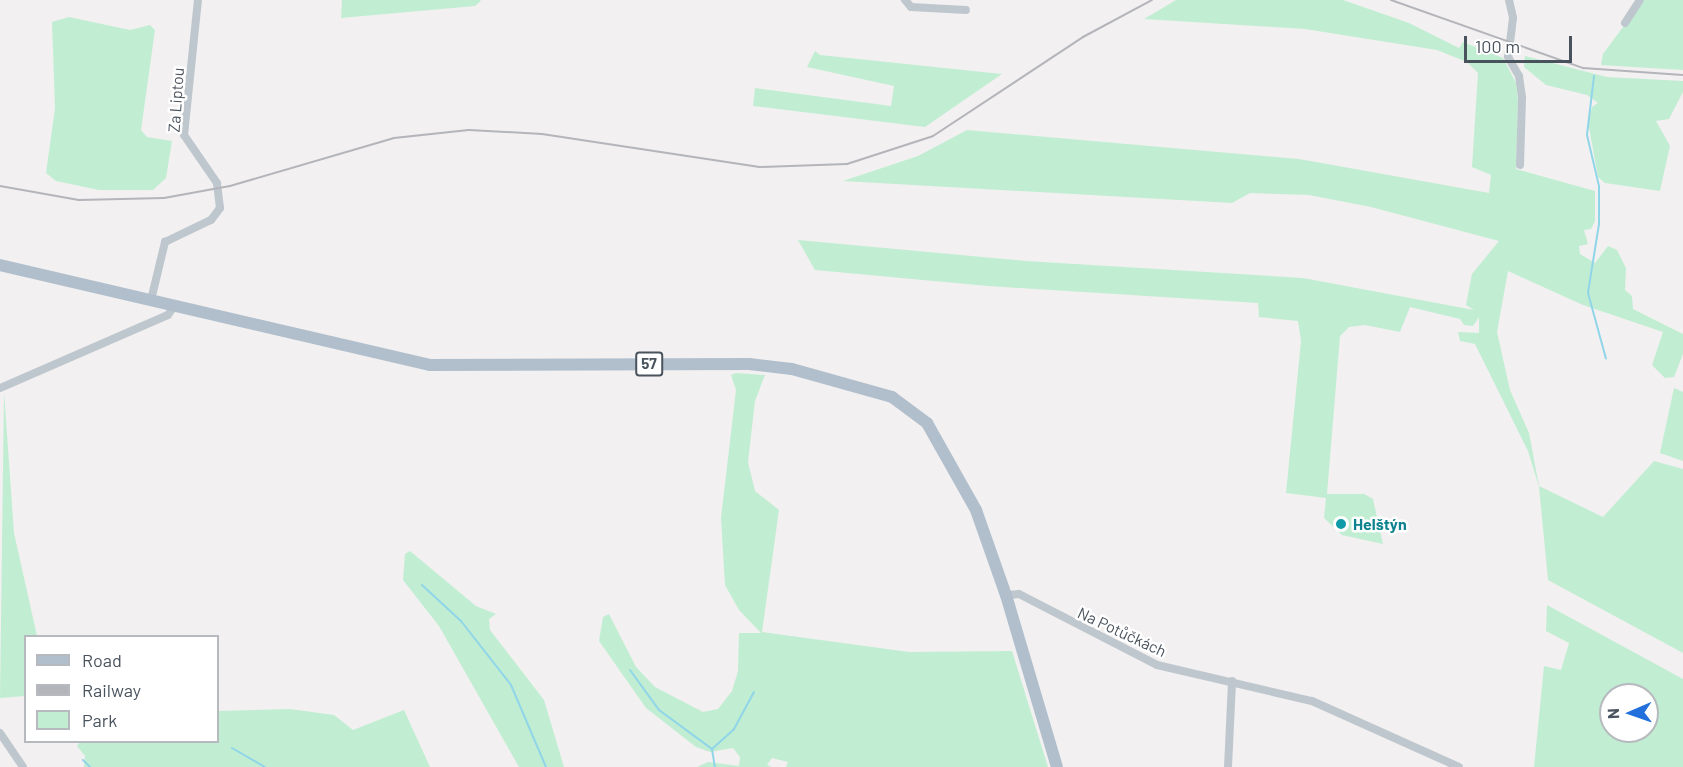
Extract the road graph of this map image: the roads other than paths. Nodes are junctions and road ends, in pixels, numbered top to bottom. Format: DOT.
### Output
graph roads {
  1 [pos="198,0"];
  2 [pos="905,0"];
  3 [pos="1509,0"];
  4 [pos="1640,0"];
  5 [pos="966,10"];
  6 [pos="1625,23"];
  7 [pos="1520,165"];
  8 [pos="0,265"];
  9 [pos="151,300"];
  10 [pos="174,306"];
  11 [pos="0,388"];
  12 [pos="1006,595"];
  13 [pos="1232,681"];
  14 [pos="0,733"];
  15 [pos="23,767"];
  16 [pos="1057,767"];
  17 [pos="1228,767"];
  18 [pos="1459,767"];
  1 -- 9 [label="street, Za Liptou"];
  2 -- 5 [label="street"];
  3 -- 7 [label="street"];
  4 -- 6 [label="street"];
  8 -- 9 [label="main road, 57"];
  9 -- 10 [label="main road, 57"];
  10 -- 11 [label="street"];
  10 -- 12 [label="main road, 57"];
  12 -- 13 [label="street, Na Potůčkách"];
  12 -- 16 [label="main road, 57"];
  13 -- 17 [label="street"];
  13 -- 18 [label="street, Na Potůčkách"];
  14 -- 15 [label="street"];
}
